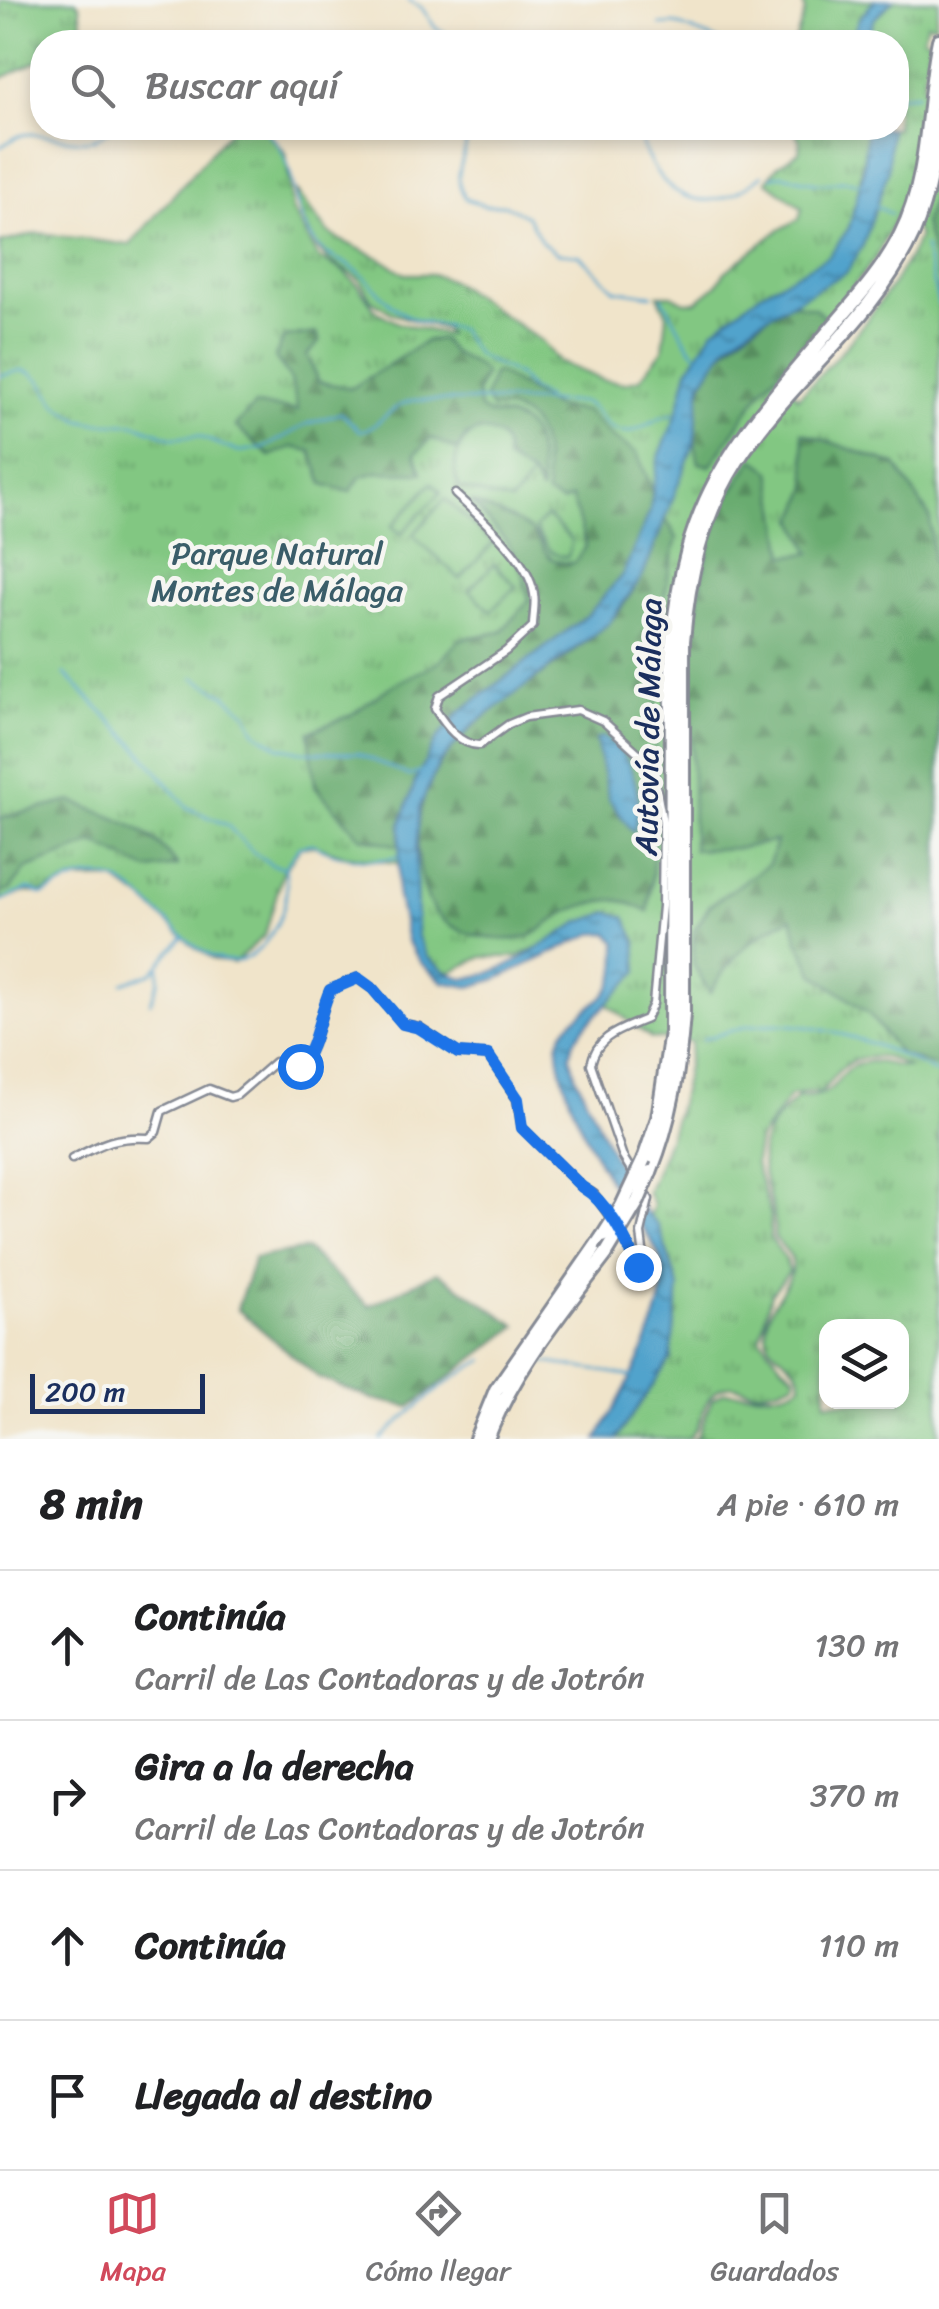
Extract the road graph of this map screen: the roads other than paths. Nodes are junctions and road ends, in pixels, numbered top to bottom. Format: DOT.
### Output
graph roads {
  1 [pos="939,40"];
  2 [pos="939,115"];
  3 [pos="455,494"];
  4 [pos="72,1159"];
  5 [pos="647,1166"];
  6 [pos="476,1439"];
  7 [pos="487,1439"];
  1 -- 5 [label="highway, Autovía de Málaga"];
  2 -- 5 [label="highway, Autovía de Málaga"];
  3 -- 4 [label="street"];
  5 -- 6 [label="highway, Autovía de Málaga, bridge"];
  5 -- 7 [label="highway, Autovía de Málaga, bridge"];
}
